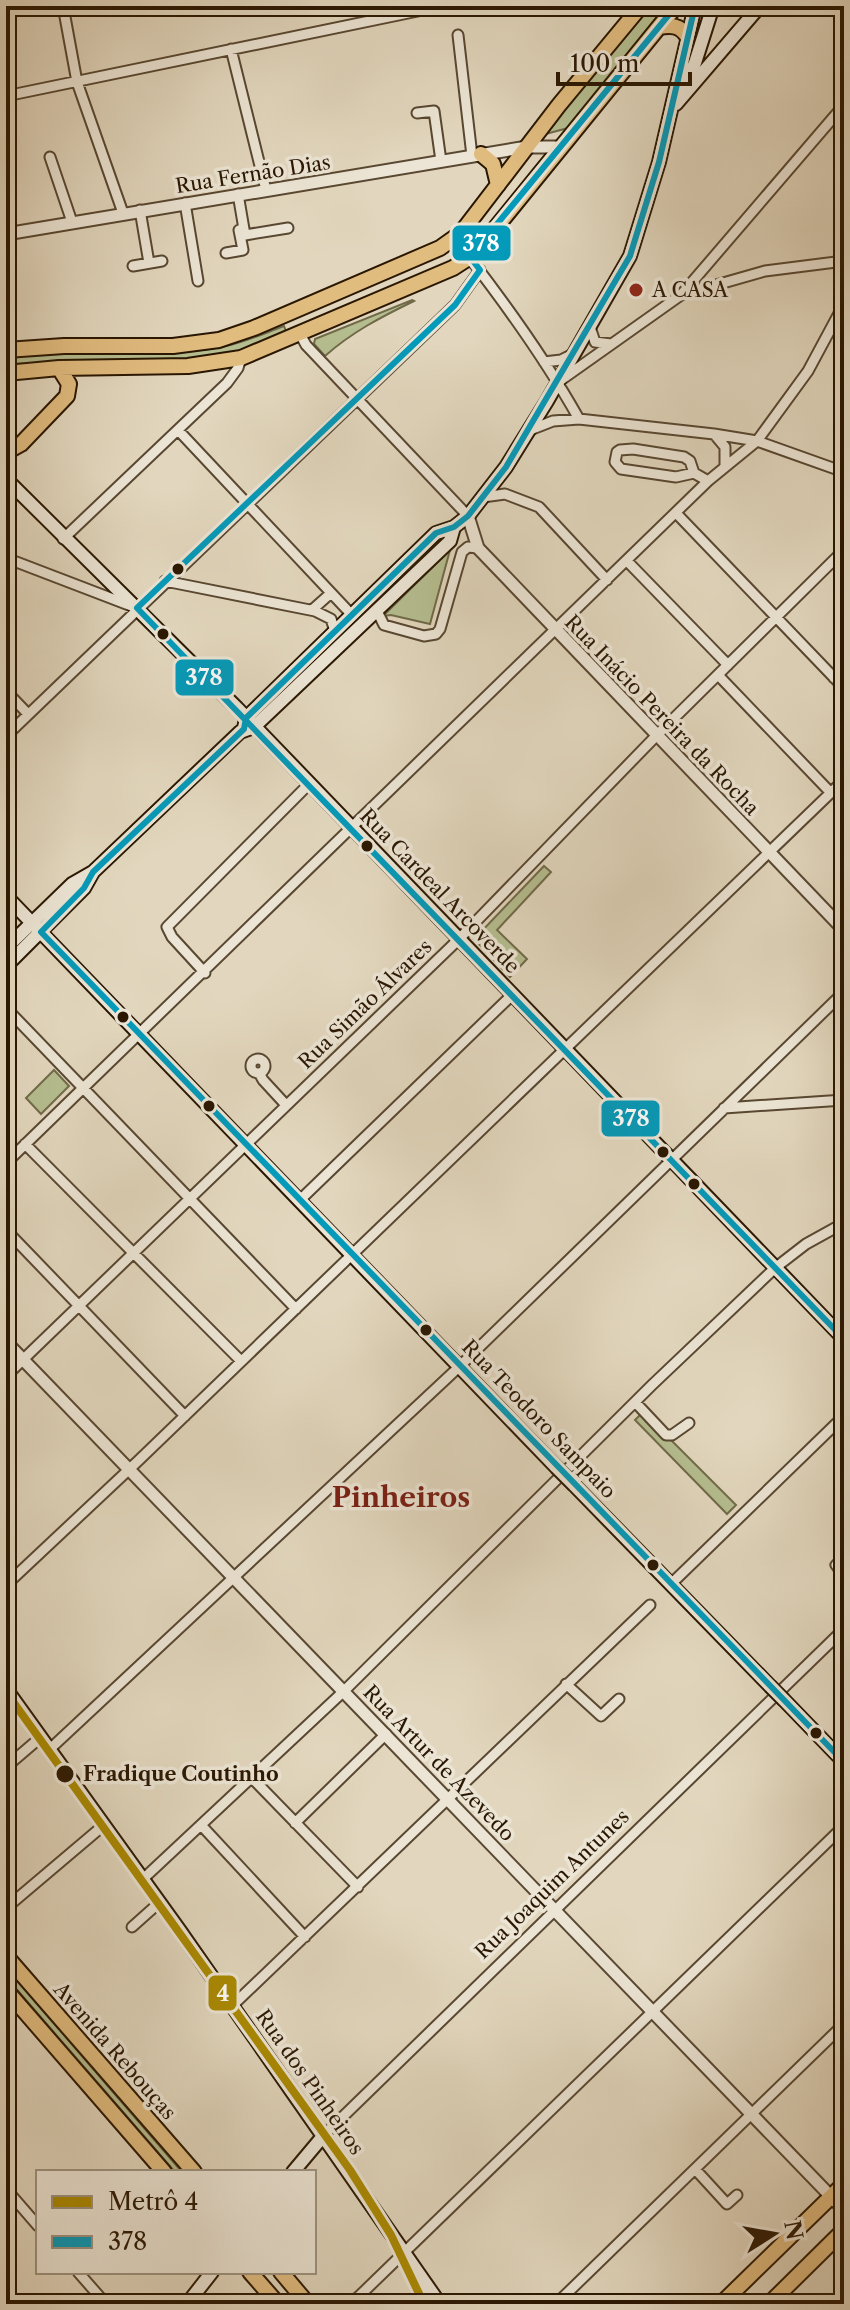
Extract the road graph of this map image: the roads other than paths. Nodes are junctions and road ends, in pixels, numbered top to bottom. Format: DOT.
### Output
graph roads {
  1 [pos="63,6"];
  2 [pos="376,6"];
  3 [pos="442,6"];
  4 [pos="641,6"];
  5 [pos="676,6"];
  6 [pos="695,6"];
  7 [pos="713,6"];
  8 [pos="760,6"];
  9 [pos="378,18"];
  10 [pos="659,27"];
  11 [pos="458,35"];
  12 [pos="687,36"];
  13 [pos="231,49"];
  14 [pos="77,82"];
  15 [pos="6,96"];
  16 [pos="674,105"];
  17 [pos="844,105"];
  18 [pos="417,113"];
  19 [pos="527,147"];
  20 [pos="562,147"];
  21 [pos="477,155"];
  22 [pos="50,157"];
  23 [pos="441,161"];
  24 [pos="498,185"];
  25 [pos="266,190"];
  26 [pos="235,195"];
  27 [pos="185,203"];
  28 [pos="140,210"];
  29 [pos="123,213"];
  30 [pos="72,222"];
  31 [pos="288,228"];
  32 [pos="6,234"];
  33 [pos="455,239"];
  34 [pos="226,253"];
  35 [pos="470,257"];
  36 [pos="162,261"];
  37 [pos="844,261"];
  38 [pos="825,262"];
  39 [pos="149,263"];
  40 [pos="409,263"];
  41 [pos="133,266"];
  42 [pos="844,268"];
  43 [pos="480,270"];
  44 [pos="198,281"];
  45 [pos="681,295"];
  46 [pos="844,304"];
  47 [pos="590,327"];
  48 [pos="300,334"];
  49 [pos="611,344"];
  50 [pos="6,350"];
  51 [pos="576,352"];
  52 [pos="241,358"];
  53 [pos="544,362"];
  54 [pos="59,368"];
  55 [pos="6,373"];
  56 [pos="558,382"];
  57 [pos="358,398"];
  58 [pos="579,419"];
  59 [pos="178,430"];
  60 [pos="530,430"];
  61 [pos="714,434"];
  62 [pos="757,441"];
  63 [pos="6,449"];
  64 [pos="725,467"];
  65 [pos="844,472"];
  66 [pos="694,473"];
  67 [pos="6,479"];
  68 [pos="708,481"];
  69 [pos="483,497"];
  70 [pos="247,504"];
  71 [pos="676,513"];
  72 [pos="468,516"];
  73 [pos="454,527"];
  74 [pos="436,533"];
  75 [pos="63,539"];
  76 [pos="450,541"];
  77 [pos="478,548"];
  78 [pos="844,551"];
  79 [pos="6,558"];
  80 [pos="459,558"];
  81 [pos="627,561"];
  82 [pos="607,580"];
  83 [pos="165,581"];
  84 [pos="331,593"];
  85 [pos="137,608"];
  86 [pos="312,610"];
  87 [pos="377,611"];
  88 [pos="351,614"];
  89 [pos="775,618"];
  90 [pos="556,630"];
  91 [pos="335,631"];
  92 [pos="728,665"];
  93 [pos="844,667"];
  94 [pos="718,675"];
  95 [pos="834,678"];
  96 [pos="844,688"];
  97 [pos="6,691"];
  98 [pos="28,714"];
  99 [pos="248,725"];
  100 [pos="657,735"];
  101 [pos="6,736"];
  102 [pos="844,780"];
  103 [pos="309,784"];
  104 [pos="831,793"];
  105 [pos="351,828"];
  106 [pos="770,852"];
  107 [pos="6,896"];
  108 [pos="36,928"];
  109 [pos="844,930"];
  110 [pos="459,939"];
  111 [pos="6,948"];
  112 [pos="6,966"];
  113 [pos="205,973"];
  114 [pos="844,992"];
  115 [pos="512,995"];
  116 [pos="6,1008"];
  117 [pos="139,1034"];
  118 [pos="565,1050"];
  119 [pos="259,1073"];
  120 [pos="83,1088"];
  121 [pos="844,1100"];
  122 [pos="286,1105"];
  123 [pos="724,1108"];
  124 [pos="25,1144"];
  125 [pos="245,1144"];
  126 [pos="672,1160"];
  127 [pos="6,1163"];
  128 [pos="189,1198"];
  129 [pos="300,1200"];
  130 [pos="844,1223"];
  131 [pos="6,1230"];
  132 [pos="134,1251"];
  133 [pos="352,1255"];
  134 [pos="775,1268"];
  135 [pos="79,1307"];
  136 [pos="296,1309"];
  137 [pos="844,1339"];
  138 [pos="6,1342"];
  139 [pos="23,1359"];
  140 [pos="241,1361"];
  141 [pos="460,1366"];
  142 [pos="6,1376"];
  143 [pos="635,1402"];
  144 [pos="185,1416"];
  145 [pos="844,1416"];
  146 [pos="689,1423"];
  147 [pos="130,1469"];
  148 [pos="844,1557"];
  149 [pos="844,1576"];
  150 [pos="235,1577"];
  151 [pos="671,1584"];
  152 [pos="6,1585"];
  153 [pos="650,1605"];
  154 [pos="844,1629"];
  155 [pos="566,1684"];
  156 [pos="6,1689"];
  157 [pos="344,1691"];
  158 [pos="619,1699"];
  159 [pos="386,1734"];
  160 [pos="41,1737"];
  161 [pos="50,1749"];
  162 [pos="844,1762"];
  163 [pos="6,1767"];
  164 [pos="251,1777"];
  165 [pos="449,1800"];
  166 [pos="295,1823"];
  167 [pos="104,1825"];
  168 [pos="201,1825"];
  169 [pos="844,1826"];
  170 [pos="143,1879"];
  171 [pos="358,1887"];
  172 [pos="160,1902"];
  173 [pos="6,1908"];
  174 [pos="555,1909"];
  175 [pos="132,1927"];
  176 [pos="305,1937"];
  177 [pos="6,1956"];
  178 [pos="6,1990"];
  179 [pos="232,2006"];
  180 [pos="653,2012"];
  181 [pos="844,2024"];
  182 [pos="752,2114"];
  183 [pos="324,2135"];
  184 [pos="695,2169"];
  185 [pos="162,2170"];
  186 [pos="192,2170"];
  187 [pos="295,2170"];
  188 [pos="844,2184"];
  189 [pos="6,2189"];
  190 [pos="737,2195"];
  191 [pos="831,2197"];
  192 [pos="844,2210"];
  193 [pos="36,2224"];
  194 [pos="844,2230"];
  195 [pos="404,2253"];
  196 [pos="80,2274"];
  197 [pos="210,2274"];
  198 [pos="252,2274"];
  199 [pos="283,2274"];
  200 [pos="106,2304"];
  201 [pos="187,2304"];
  202 [pos="278,2304"];
  203 [pos="308,2304"];
  204 [pos="351,2304"];
  205 [pos="440,2304"];
  206 [pos="556,2304"];
  207 [pos="721,2304"];
  208 [pos="769,2304"];
  1 -- 14 [label="street"];
  2 -- 9 [label="street"];
  3 -- 9 [label="street"];
  4 -- 19 [label="main road"];
  5 -- 10 [label="main road"];
  6 -- 12 [label="main road"];
  7 -- 16 [label="main road"];
  8 -- 16 [label="main road"];
  9 -- 13 [label="street"];
  10 -- 12 [label="main road"];
  10 -- 20 [label="main road"];
  11 -- 21 [label="street"];
  12 -- 16 [label="main road"];
  13 -- 14 [label="street"];
  13 -- 25 [label="street"];
  14 -- 15 [label="street"];
  14 -- 29 [label="street"];
  16 -- 47 [label="main road"];
  17 -- 45 [label="street"];
  18 -- 23 [label="street"];
  19 -- 20 [label="street, Rua Fernão Dias"];
  19 -- 21 [label="street, Rua Fernão Dias"];
  19 -- 24 [label="main road"];
  20 -- 35 [label="main road"];
  21 -- 23 [label="street, Rua Fernão Dias"];
  21 -- 24 [label="main road"];
  22 -- 30 [label="street"];
  23 -- 25 [label="street, Rua Fernão Dias"];
  24 -- 33 [label="main road"];
  25 -- 26 [label="street, Rua Fernão Dias"];
  26 -- 27 [label="street, Rua Fernão Dias"];
  26 -- 31 [label="street"];
  26 -- 34 [label="street"];
  27 -- 28 [label="street, Rua Fernão Dias"];
  27 -- 44 [label="street"];
  28 -- 29 [label="street, Rua Fernão Dias"];
  28 -- 39 [label="street"];
  29 -- 30 [label="street, Rua Fernão Dias"];
  30 -- 32 [label="street, Rua Fernão Dias"];
  33 -- 35 [label="street"];
  33 -- 40 [label="main road"];
  35 -- 43 [label="street"];
  35 -- 48 [label="main road"];
  36 -- 39 [label="street"];
  37 -- 38 [label="street"];
  38 -- 42 [label="street"];
  38 -- 45 [label="street"];
  39 -- 41 [label="street"];
  40 -- 48 [label="main road"];
  40 -- 50 [label="main road"];
  43 -- 53 [label="street"];
  43 -- 57 [label="street"];
  45 -- 49 [label="street"];
  46 -- 62 [label="street"];
  47 -- 49 [label="street"];
  47 -- 51 [label="main road"];
  48 -- 52 [label="main road"];
  48 -- 57 [label="street"];
  49 -- 56 [label="street"];
  51 -- 53 [label="street"];
  51 -- 56 [label="main road"];
  52 -- 54 [label="main road"];
  52 -- 59 [label="street"];
  53 -- 56 [label="street"];
  54 -- 55 [label="main road"];
  54 -- 63 [label="main road"];
  56 -- 58 [label="street"];
  56 -- 60 [label="main road"];
  57 -- 70 [label="street"];
  57 -- 72 [label="street"];
  58 -- 60 [label="street"];
  58 -- 61 [label="street"];
  59 -- 70 [label="street"];
  59 -- 75 [label="street"];
  60 -- 69 [label="main road"];
  61 -- 62 [label="street"];
  61 -- 64 [label="street"];
  62 -- 64 [label="street"];
  62 -- 65 [label="street"];
  64 -- 68 [label="street"];
  66 -- 66 [label="street"];
  66 -- 68 [label="street"];
  67 -- 75 [label="main road"];
  68 -- 71 [label="street"];
  69 -- 72 [label="main road"];
  69 -- 82 [label="street"];
  70 -- 83 [label="street"];
  70 -- 84 [label="street"];
  71 -- 81 [label="street"];
  71 -- 89 [label="street"];
  72 -- 73 [label="main road"];
  72 -- 77 [label="street, Rua Inácio Pereira da Rocha"];
  73 -- 74 [label="main road"];
  73 -- 76 [label="main road"];
  74 -- 76 [label="street"];
  74 -- 88 [label="main road"];
  75 -- 85 [label="main road"];
  76 -- 80 [label="street"];
  76 -- 87 [label="main road"];
  77 -- 80 [label="street"];
  77 -- 90 [label="street, Rua Inácio Pereira da Rocha"];
  78 -- 89 [label="street, Rua Simão Álvares"];
  79 -- 85 [label="street, Rua Cardeal Arcoverde"];
  80 -- 87 [label="street"];
  81 -- 82 [label="street"];
  81 -- 92 [label="street"];
  82 -- 90 [label="street"];
  83 -- 85 [label="street"];
  83 -- 86 [label="street"];
  84 -- 86 [label="street"];
  84 -- 88 [label="street"];
  85 -- 98 [label="street"];
  85 -- 99 [label="main road, Rua Cardeal Arcoverde"];
  86 -- 91 [label="street"];
  87 -- 99 [label="main road"];
  88 -- 91 [label="main road"];
  89 -- 92 [label="street, Rua Simão Álvares"];
  89 -- 95 [label="street"];
  90 -- 100 [label="street, Rua Inácio Pereira da Rocha"];
  90 -- 105 [label="street"];
  91 -- 99 [label="main road"];
  92 -- 94 [label="street, Rua Simão Álvares"];
  93 -- 95 [label="street"];
  94 -- 100 [label="street, Rua Simão Álvares"];
  94 -- 104 [label="street"];
  95 -- 96 [label="street"];
  97 -- 98 [label="street"];
  98 -- 101 [label="street"];
  99 -- 103 [label="main road, Rua Cardeal Arcoverde"];
  99 -- 108 [label="main road"];
  100 -- 106 [label="street, Rua Inácio Pereira da Rocha"];
  100 -- 110 [label="street, Rua Simão Álvares"];
  102 -- 104 [label="street"];
  103 -- 105 [label="main road, Rua Cardeal Arcoverde"];
  103 -- 113 [label="street"];
  104 -- 106 [label="street"];
  105 -- 110 [label="main road, Rua Cardeal Arcoverde"];
  105 -- 113 [label="street"];
  106 -- 109 [label="street, Rua Inácio Pereira da Rocha"];
  106 -- 118 [label="street"];
  107 -- 108 [label="main road, Rua Teodoro Sampaio"];
  108 -- 111 [label="main road"];
  108 -- 112 [label="main road"];
  108 -- 117 [label="main road, Rua Teodoro Sampaio"];
  110 -- 115 [label="main road, Rua Cardeal Arcoverde"];
  110 -- 122 [label="street, Rua Simão Álvares"];
  113 -- 117 [label="street"];
  114 -- 123 [label="street"];
  115 -- 118 [label="main road, Rua Cardeal Arcoverde"];
  115 -- 129 [label="street"];
  116 -- 120 [label="street"];
  117 -- 120 [label="street"];
  117 -- 125 [label="main road, Rua Teodoro Sampaio"];
  118 -- 126 [label="main road, Rua Cardeal Arcoverde"];
  118 -- 133 [label="street"];
  119 -- 122 [label="street"];
  120 -- 124 [label="street"];
  120 -- 128 [label="street"];
  121 -- 123 [label="street"];
  122 -- 125 [label="street, Rua Simão Álvares"];
  123 -- 126 [label="street"];
  124 -- 127 [label="street"];
  124 -- 132 [label="street"];
  125 -- 128 [label="street, Rua Simão Álvares"];
  125 -- 129 [label="main road, Rua Teodoro Sampaio"];
  126 -- 134 [label="main road, Rua Cardeal Arcoverde"];
  126 -- 141 [label="street"];
  128 -- 132 [label="street, Rua Simão Álvares"];
  128 -- 136 [label="street"];
  129 -- 133 [label="main road, Rua Teodoro Sampaio"];
  130 -- 134 [label="street"];
  131 -- 135 [label="street"];
  132 -- 135 [label="street, Rua Simão Álvares"];
  132 -- 140 [label="street"];
  133 -- 136 [label="street"];
  133 -- 141 [label="main road, Rua Teodoro Sampaio"];
  134 -- 137 [label="main road, Rua Cardeal Arcoverde"];
  134 -- 143 [label="street"];
  135 -- 139 [label="street, Rua Simão Álvares"];
  135 -- 144 [label="street"];
  136 -- 140 [label="street"];
  138 -- 139 [label="street, Rua Artur de Azevedo"];
  139 -- 142 [label="street, Rua Simão Álvares"];
  139 -- 147 [label="street, Rua Artur de Azevedo"];
  140 -- 144 [label="street"];
  141 -- 150 [label="street"];
  141 -- 151 [label="main road, Rua Teodoro Sampaio, bridge"];
  143 -- 146 [label="street"];
  143 -- 157 [label="street"];
  144 -- 147 [label="street"];
  145 -- 151 [label="street"];
  147 -- 150 [label="street, Rua Artur de Azevedo"];
  147 -- 152 [label="street"];
  148 -- 149 [label="street"];
  150 -- 157 [label="street, Rua Artur de Azevedo"];
  150 -- 161 [label="street"];
  151 -- 162 [label="main road, Rua Teodoro Sampaio, bridge"];
  153 -- 155 [label="street"];
  154 -- 174 [label="street, Rua Joaquim Antunes"];
  155 -- 158 [label="street"];
  155 -- 165 [label="street"];
  156 -- 160 [label="main road, Rua dos Pinheiros"];
  157 -- 159 [label="street, Rua Artur de Azevedo"];
  157 -- 164 [label="street"];
  159 -- 165 [label="street, Rua Artur de Azevedo"];
  159 -- 166 [label="street"];
  160 -- 161 [label="main road, Rua dos Pinheiros"];
  160 -- 163 [label="street"];
  161 -- 167 [label="main road, Rua dos Pinheiros"];
  164 -- 166 [label="street"];
  164 -- 168 [label="street"];
  165 -- 171 [label="street"];
  165 -- 174 [label="street, Rua Artur de Azevedo"];
  166 -- 171 [label="street"];
  167 -- 170 [label="main road, Rua dos Pinheiros"];
  167 -- 173 [label="street"];
  168 -- 170 [label="street"];
  168 -- 176 [label="street"];
  169 -- 180 [label="street"];
  170 -- 172 [label="main road, Rua dos Pinheiros"];
  171 -- 176 [label="street"];
  172 -- 175 [label="street"];
  172 -- 179 [label="main road, Rua dos Pinheiros"];
  174 -- 180 [label="street, Rua Artur de Azevedo"];
  174 -- 183 [label="street, Rua Joaquim Antunes"];
  176 -- 179 [label="street"];
  177 -- 186 [label="main road, Avenida Rebouças"];
  178 -- 185 [label="main road"];
  179 -- 183 [label="main road, Rua dos Pinheiros"];
  180 -- 182 [label="street, Rua Artur de Azevedo"];
  180 -- 195 [label="street"];
  181 -- 182 [label="street"];
  182 -- 184 [label="street"];
  182 -- 191 [label="street, Rua Artur de Azevedo"];
  183 -- 187 [label="main road, Rua Joaquim Antunes"];
  183 -- 195 [label="main road, Rua dos Pinheiros"];
  184 -- 190 [label="street"];
  184 -- 206 [label="street"];
  188 -- 191 [label="main road"];
  189 -- 193 [label="street"];
  191 -- 192 [label="street, Rua Artur de Azevedo"];
  191 -- 207 [label="main road"];
  194 -- 208 [label="main road"];
  195 -- 204 [label="street"];
  195 -- 205 [label="main road, Rua dos Pinheiros"];
  196 -- 200 [label="street"];
  197 -- 201 [label="main road"];
  198 -- 202 [label="main road"];
  199 -- 203 [label="main road"];
}
